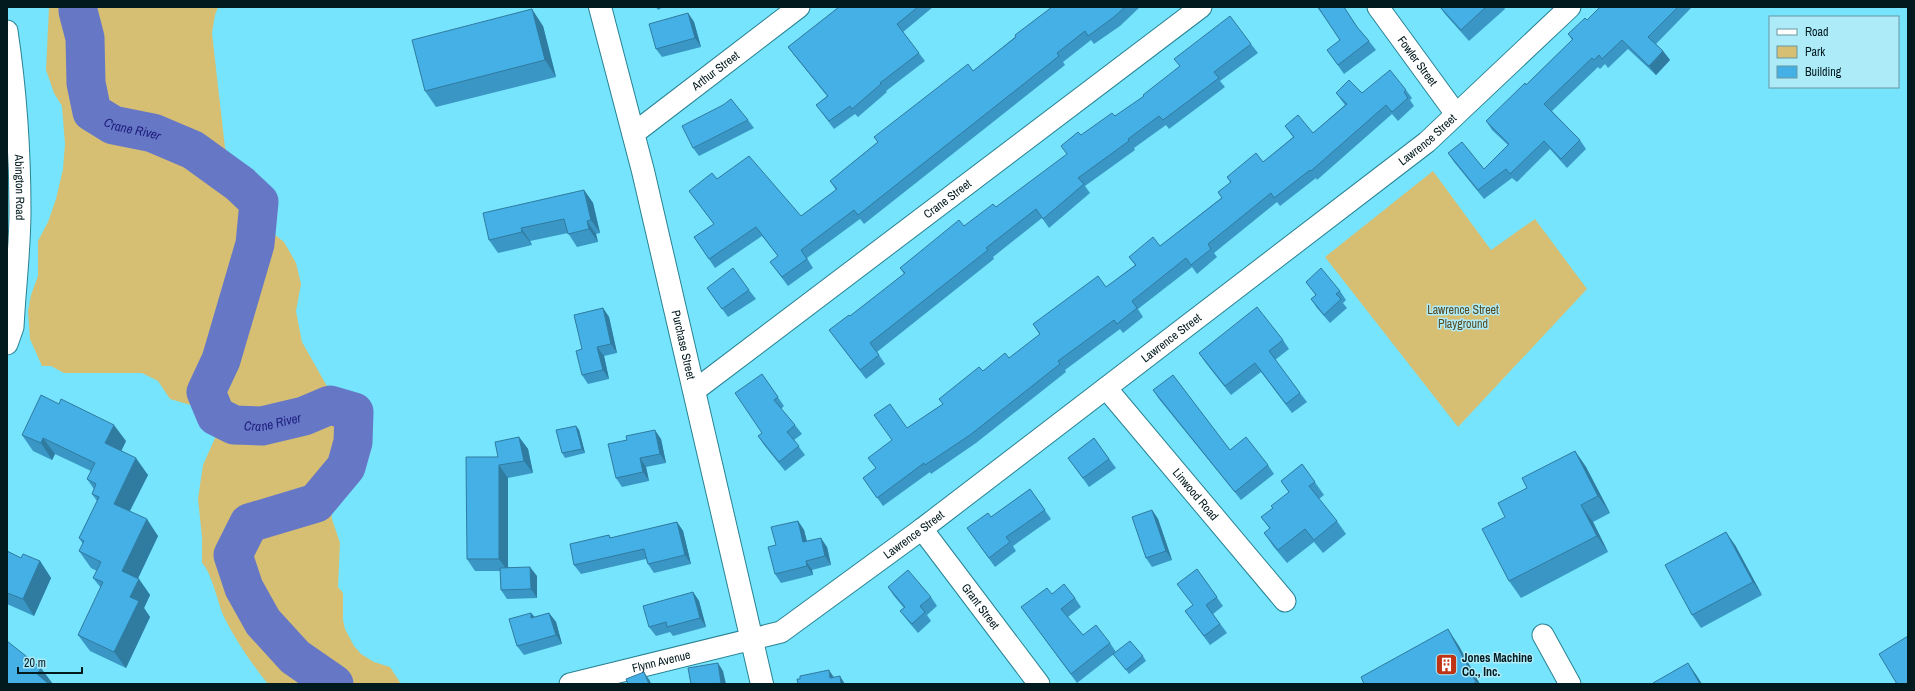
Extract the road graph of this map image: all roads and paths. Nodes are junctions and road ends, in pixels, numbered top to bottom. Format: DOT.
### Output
graph roads {
  1 [pos="600,7"];
  2 [pos="799,7"];
  3 [pos="1201,7"];
  4 [pos="1378,7"];
  5 [pos="1570,7"];
  6 [pos="7,31"];
  7 [pos="1456,114"];
  8 [pos="633,134"];
  9 [pos="7,344"];
  10 [pos="1106,388"];
  11 [pos="694,391"];
  12 [pos="922,529"];
  13 [pos="1285,601"];
  14 [pos="1543,635"];
  15 [pos="752,641"];
  16 [pos="570,684"];
  17 [pos="762,684"];
  18 [pos="1039,684"];
  19 [pos="1570,684"];
  1 -- 8 [label="street, Purchase Street"];
  2 -- 8 [label="street, Arthur Street"];
  3 -- 11 [label="street, Crane Street"];
  4 -- 7 [label="street, Fowler Street"];
  5 -- 7 [label="street, Lawrence Street"];
  6 -- 9 [label="street, Abington Road"];
  7 -- 10 [label="street, Lawrence Street"];
  8 -- 11 [label="street, Purchase Street"];
  10 -- 12 [label="street, Lawrence Street"];
  10 -- 13 [label="street, Linwood Road"];
  11 -- 15 [label="street, Purchase Street"];
  12 -- 15 [label="street, Lawrence Street"];
  12 -- 18 [label="street, Grant Street"];
  14 -- 19 [label="street"];
  15 -- 16 [label="street, Flynn Avenue"];
  15 -- 17 [label="street, Purchase Street"];
}
